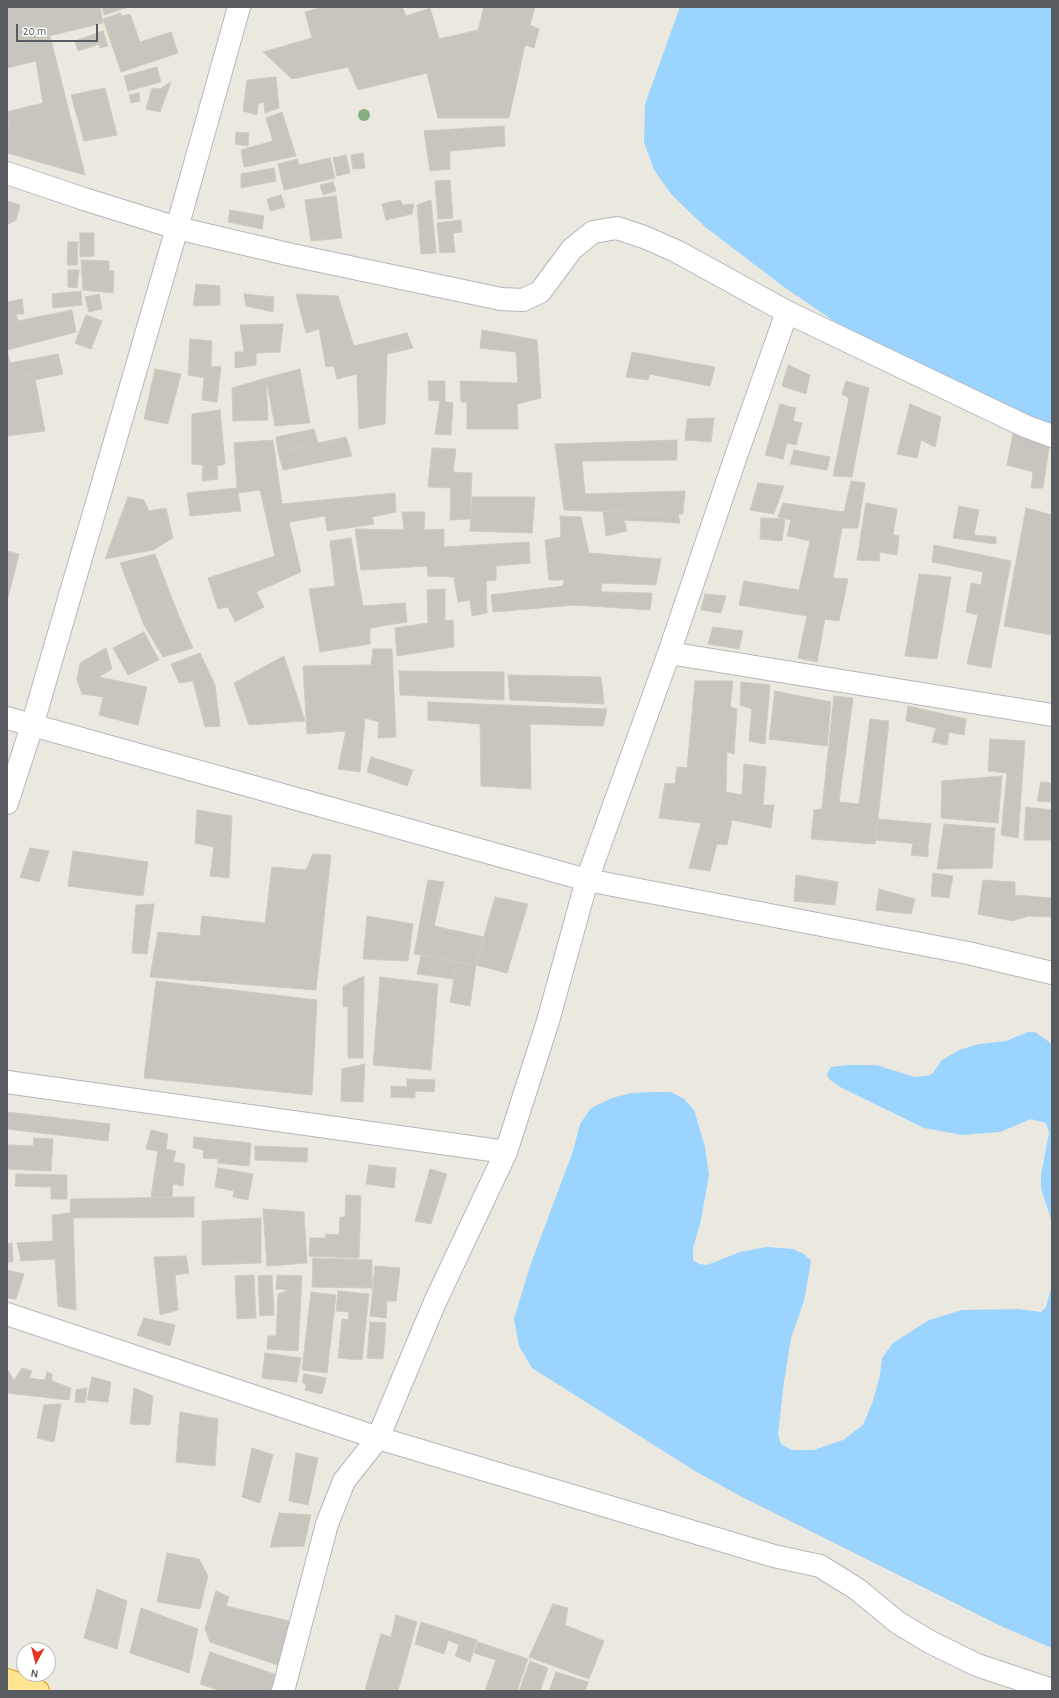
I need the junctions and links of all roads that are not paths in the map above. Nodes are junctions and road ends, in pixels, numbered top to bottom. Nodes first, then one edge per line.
1 (238, 7) edge
2 (7, 173) edge
3 (177, 228) junction
4 (787, 312) junction
5 (1052, 436) edge
6 (670, 653) junction
7 (1052, 715) edge
8 (7, 718) edge
9 (32, 726) junction
10 (7, 803) edge
11 (587, 880) junction
12 (1052, 973) edge
13 (7, 1082) edge
14 (506, 1152) junction
15 (7, 1314) edge
16 (378, 1438) junction
17 (7, 1680) edge
18 (1052, 1690) edge
19 (38, 1691) edge
20 (283, 1691) edge

1 - 3 street
2 - 3 street
3 - 4 street
3 - 9 street
4 - 5 street
4 - 6 street
6 - 7 street
6 - 11 street
8 - 9 street
9 - 10 street
9 - 11 street
11 - 12 street
11 - 14 street
13 - 14 street
14 - 16 street
15 - 16 street
16 - 18 street
16 - 20 street
17 - 19 highway

